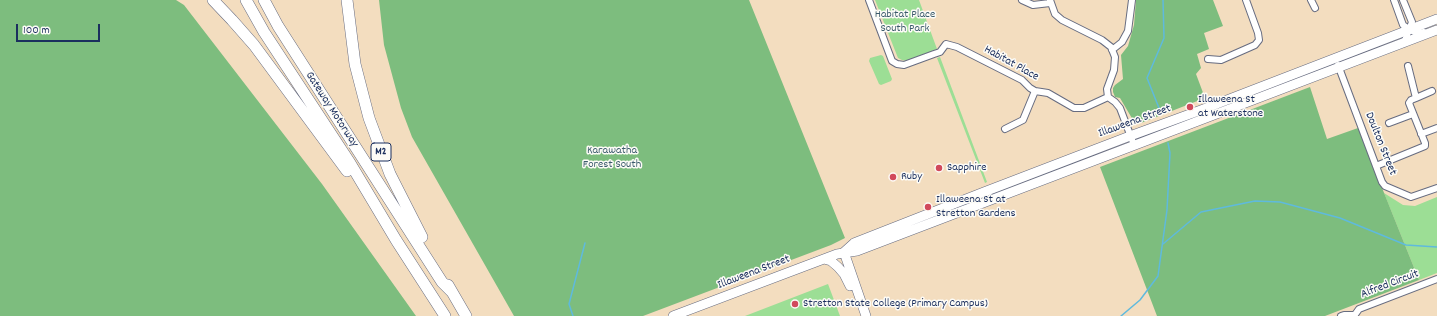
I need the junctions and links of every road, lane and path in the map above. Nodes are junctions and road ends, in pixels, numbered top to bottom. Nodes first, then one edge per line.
1 (213, 0) edge
2 (246, 0) edge
3 (264, 0) edge
4 (347, 0) edge
5 (869, 0) edge
6 (1022, 0) edge
7 (1132, 0) edge
8 (1246, 0) edge
9 (1311, 0) edge
10 (1394, 0) edge
11 (1403, 0) edge
12 (1050, 2) edge
13 (1315, 8) dead end
14 (1437, 19) edge
15 (1408, 25) junction
16 (1435, 31) edge
17 (1404, 43) junction
18 (1112, 50) junction
19 (1335, 58) junction
20 (1208, 59) dead end
21 (1408, 66) dead end
22 (1339, 68) junction
23 (1035, 91) junction
24 (1432, 92) dead end
25 (1108, 97) junction
26 (1416, 98) junction
27 (1413, 114) junction
28 (1389, 123) dead end
29 (1437, 128) edge
30 (1005, 129) dead end
31 (1421, 134) junction
32 (1130, 136) junction
33 (1134, 145) junction
34 (1080, 155) junction
35 (1088, 162) junction
36 (1376, 166) junction
37 (1437, 188) edge
38 (984, 192) junction
39 (987, 201) junction
40 (396, 240) junction
41 (844, 252) junction
42 (824, 259) junction
43 (1437, 279) edge
44 (451, 291) junction
45 (865, 312) edge
46 (1354, 315) edge
47 (445, 316) edge
48 (466, 316) edge
49 (673, 316) edge
50 (1341, 316) edge

1 - 40 highway
2 - 40 highway, Gateway Motorway
3 - 44 highway
4 - 44 highway, Gateway Motorway / M2
5 - 23 street, Habitat Place
6 - 12 street
7 - 18 street
8 - 20 street
9 - 13 street
10 - 15 street
11 - 15 street
12 - 18 street
14 - 15 main road, Illaweena Street
15 - 16 street
15 - 17 street
15 - 19 main road, Illaweena Street
16 - 17 main road, Illaweena Street
17 - 22 main road, Illaweena Street
18 - 25 street
19 - 22 street, Doulton Street
19 - 32 main road, Illaweena Street
21 - 26 street
22 - 33 main road, Illaweena Street
22 - 36 street, Doulton Street
23 - 25 street, Habitat Place
23 - 30 street
24 - 26 street
25 - 32 street
26 - 27 street
27 - 28 street
27 - 31 street
29 - 31 street
31 - 36 street
32 - 33 street
32 - 34 main road, Illaweena Street
33 - 35 main road, Illaweena Street
34 - 35 main road
34 - 38 main road, Illaweena Street
35 - 39 main road, Illaweena Street
36 - 37 street, Doulton Street
38 - 39 main road
38 - 41 main road, Illaweena Street
39 - 41 main road, Illaweena Street
40 - 47 highway, Gateway Motorway
41 - 42 main road, Illaweena Street
41 - 45 main road
42 - 45 main road
42 - 49 main road, Illaweena Street
43 - 46 street, Alfred Circuit
44 - 48 highway, Gateway Motorway / M2
46 - 50 street

